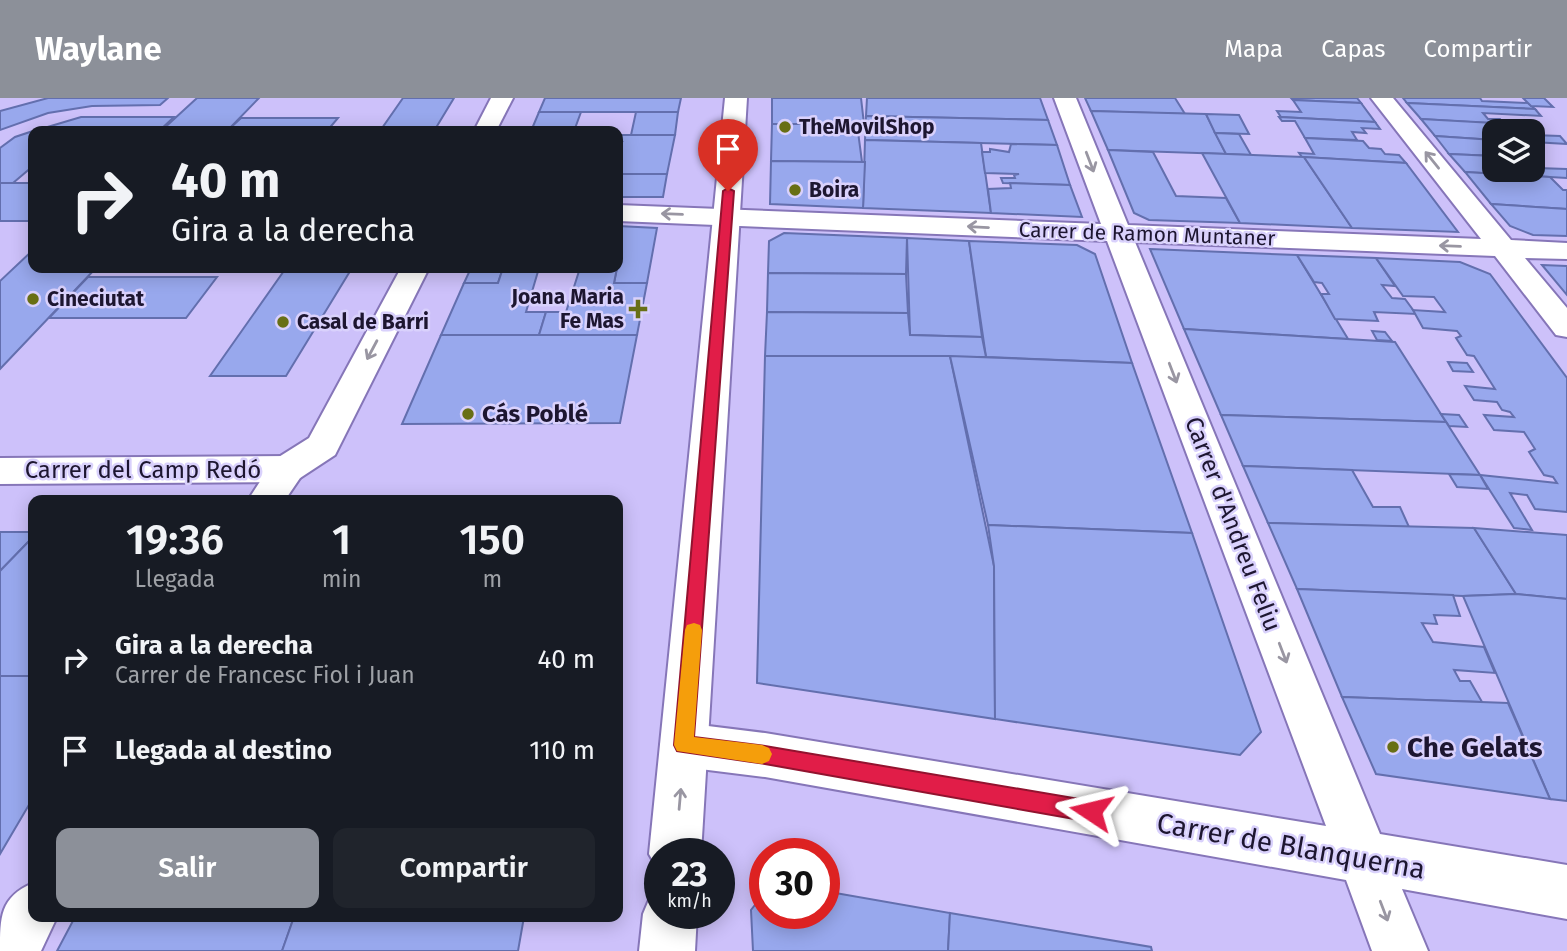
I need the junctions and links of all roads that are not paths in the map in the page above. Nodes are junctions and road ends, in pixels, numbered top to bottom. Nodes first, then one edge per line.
1 (502, 98) edge
2 (736, 98) edge
3 (1065, 98) edge
4 (1382, 98) edge
5 (488, 126) edge
6 (623, 212) edge
7 (727, 216) junction
8 (1118, 233) junction
9 (1503, 248) junction
10 (1567, 251) edge
11 (412, 273) edge
12 (1567, 328) edge
13 (287, 469) junction
14 (0, 471) edge
15 (269, 495) edge
16 (684, 745) junction
17 (676, 838) edge
18 (1363, 859) junction
19 (1567, 892) edge
20 (28, 919) edge
21 (669, 929) edge
22 (11, 951) edge
23 (667, 951) edge
24 (1400, 951) edge

1 - 5 street
2 - 7 street
3 -> 8 street, Carrer d'Andreu Feliu
9 -> 4 street
7 -> 6 street
8 -> 7 street, Carrer de Ramon Muntaner
7 - 16 street
9 -> 8 street, Carrer de Ramon Muntaner
8 -> 18 street, Carrer d'Andreu Feliu
9 - 10 street, Carrer de Ramon Muntaner
9 - 12 street
11 -> 13 street
13 - 14 street, Carrer del Camp Redó
13 - 15 street
17 -> 16 street
16 - 18 street, Carrer de Blanquerna
18 - 19 street, Carrer de Blanquerna
18 -> 24 street, Carrer d'Andreu Feliu
20 - 22 street
21 - 23 street

